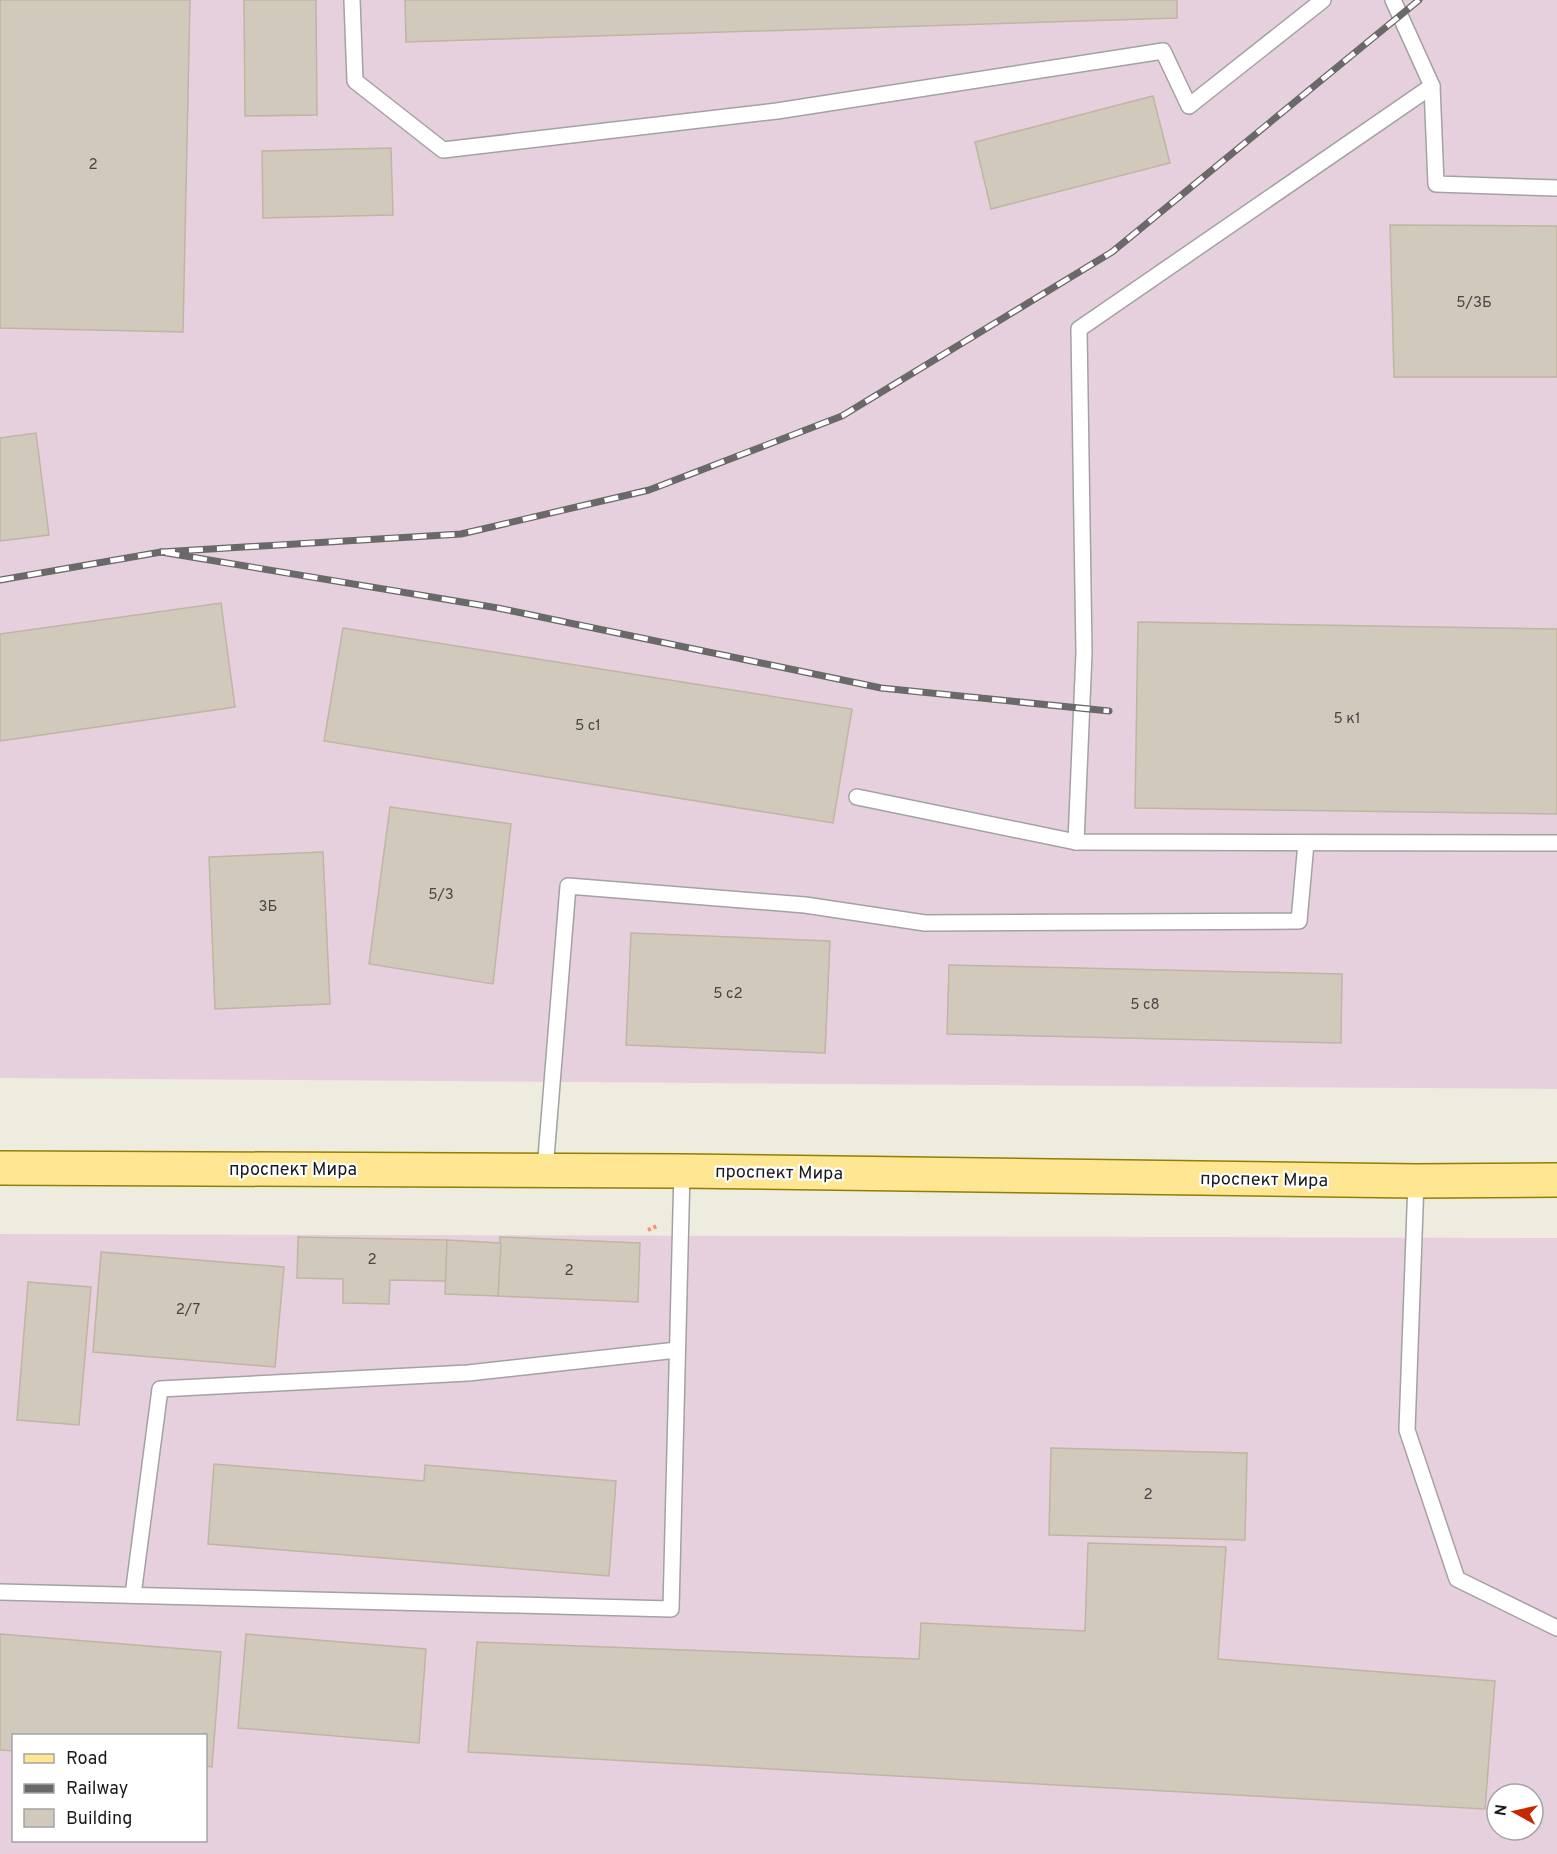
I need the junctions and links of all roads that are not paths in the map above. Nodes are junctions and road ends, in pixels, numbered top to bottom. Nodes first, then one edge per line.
1 (352, 0) edge
2 (1323, 0) edge
3 (1393, 0) edge
4 (1432, 86) junction
5 (1557, 188) edge
6 (857, 797) dead end
7 (1076, 842) junction
8 (1306, 843) junction
9 (1557, 843) edge
10 (0, 1168) edge
11 (545, 1170) junction
12 (682, 1171) junction
13 (1557, 1180) edge
14 (1416, 1181) junction
15 (677, 1350) junction
16 (0, 1592) edge
17 (133, 1595) junction
18 (1557, 1629) edge

1 - 2 lane
3 - 4 lane
4 - 5 lane
4 - 7 lane
6 - 7 lane
7 - 8 lane
8 - 9 lane
8 - 11 lane
10 - 11 main road, проспект Мира
11 - 12 main road, проспект Мира
12 - 14 main road, проспект Мира
12 - 15 lane
13 - 14 main road, проспект Мира
14 - 18 lane
15 - 17 lane
15 - 17 lane
16 - 17 lane

